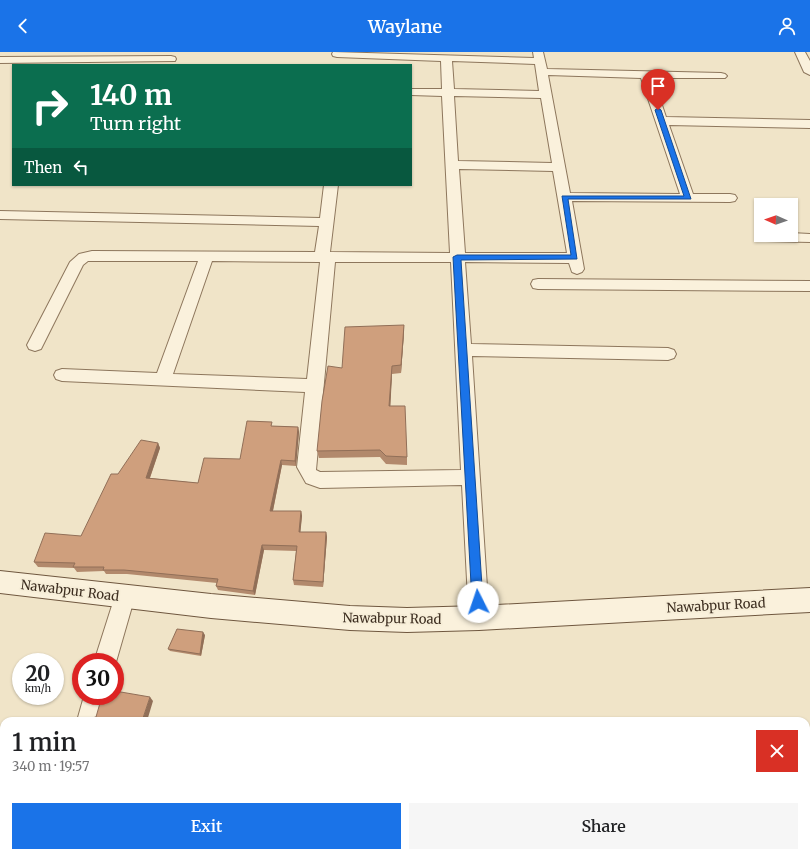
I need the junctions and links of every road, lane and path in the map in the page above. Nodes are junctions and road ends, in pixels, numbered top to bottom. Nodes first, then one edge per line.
1 (800, 52) edge
2 (337, 54) dead end
3 (446, 58) junction
4 (171, 59) dead end
5 (0, 60) edge
6 (540, 62) edge
7 (809, 68) edge
8 (646, 75) junction
9 (721, 76) dead end
10 (412, 92) edge
11 (448, 92) junction
12 (546, 95) junction
13 (662, 121) junction
14 (810, 124) edge
15 (452, 165) junction
16 (558, 167) junction
17 (331, 186) edge
18 (564, 197) junction
19 (688, 198) junction
20 (730, 198) dead end
21 (0, 215) edge
22 (326, 222) junction
23 (798, 238) edge
24 (810, 238) edge
25 (207, 256) junction
26 (325, 257) junction
27 (457, 257) junction
28 (575, 258) junction
29 (538, 284) dead end
30 (579, 284) junction
31 (810, 286) edge
32 (35, 345) dead end
33 (462, 350) junction
34 (668, 354) dead end
35 (62, 375) dead end
36 (163, 379) junction
37 (314, 386) junction
38 (469, 477) junction
39 (0, 582) edge
40 (125, 596) junction
41 (810, 600) edge
42 (479, 618) junction
43 (108, 653) edge
44 (92, 705) edge
45 (89, 717) edge

1 - 7 street
2 - 3 street
3 - 6 street
3 - 11 street
4 - 5 street
6 - 8 street
6 - 12 street
8 - 9 street
8 - 13 street
10 - 11 street
11 - 12 street
11 - 15 street
12 - 16 street
13 - 14 street
13 - 19 street
15 - 16 street
15 - 27 street
16 - 18 street
17 - 22 street
18 - 19 street
18 - 28 street
19 - 20 street
21 - 22 street
22 - 26 street
23 - 24 street
25 - 26 street
25 - 32 street
25 - 36 street
26 - 27 street
26 - 37 street
27 - 28 street
27 - 33 street
28 - 30 street
29 - 30 street
30 - 31 street
33 - 34 street
33 - 38 street
35 - 36 street
36 - 37 street
37 - 38 street
38 - 42 street
39 - 40 street, Nawabpur Road
40 - 42 street, Nawabpur Road
40 - 43 street
41 - 42 street, Nawabpur Road
44 - 45 street

